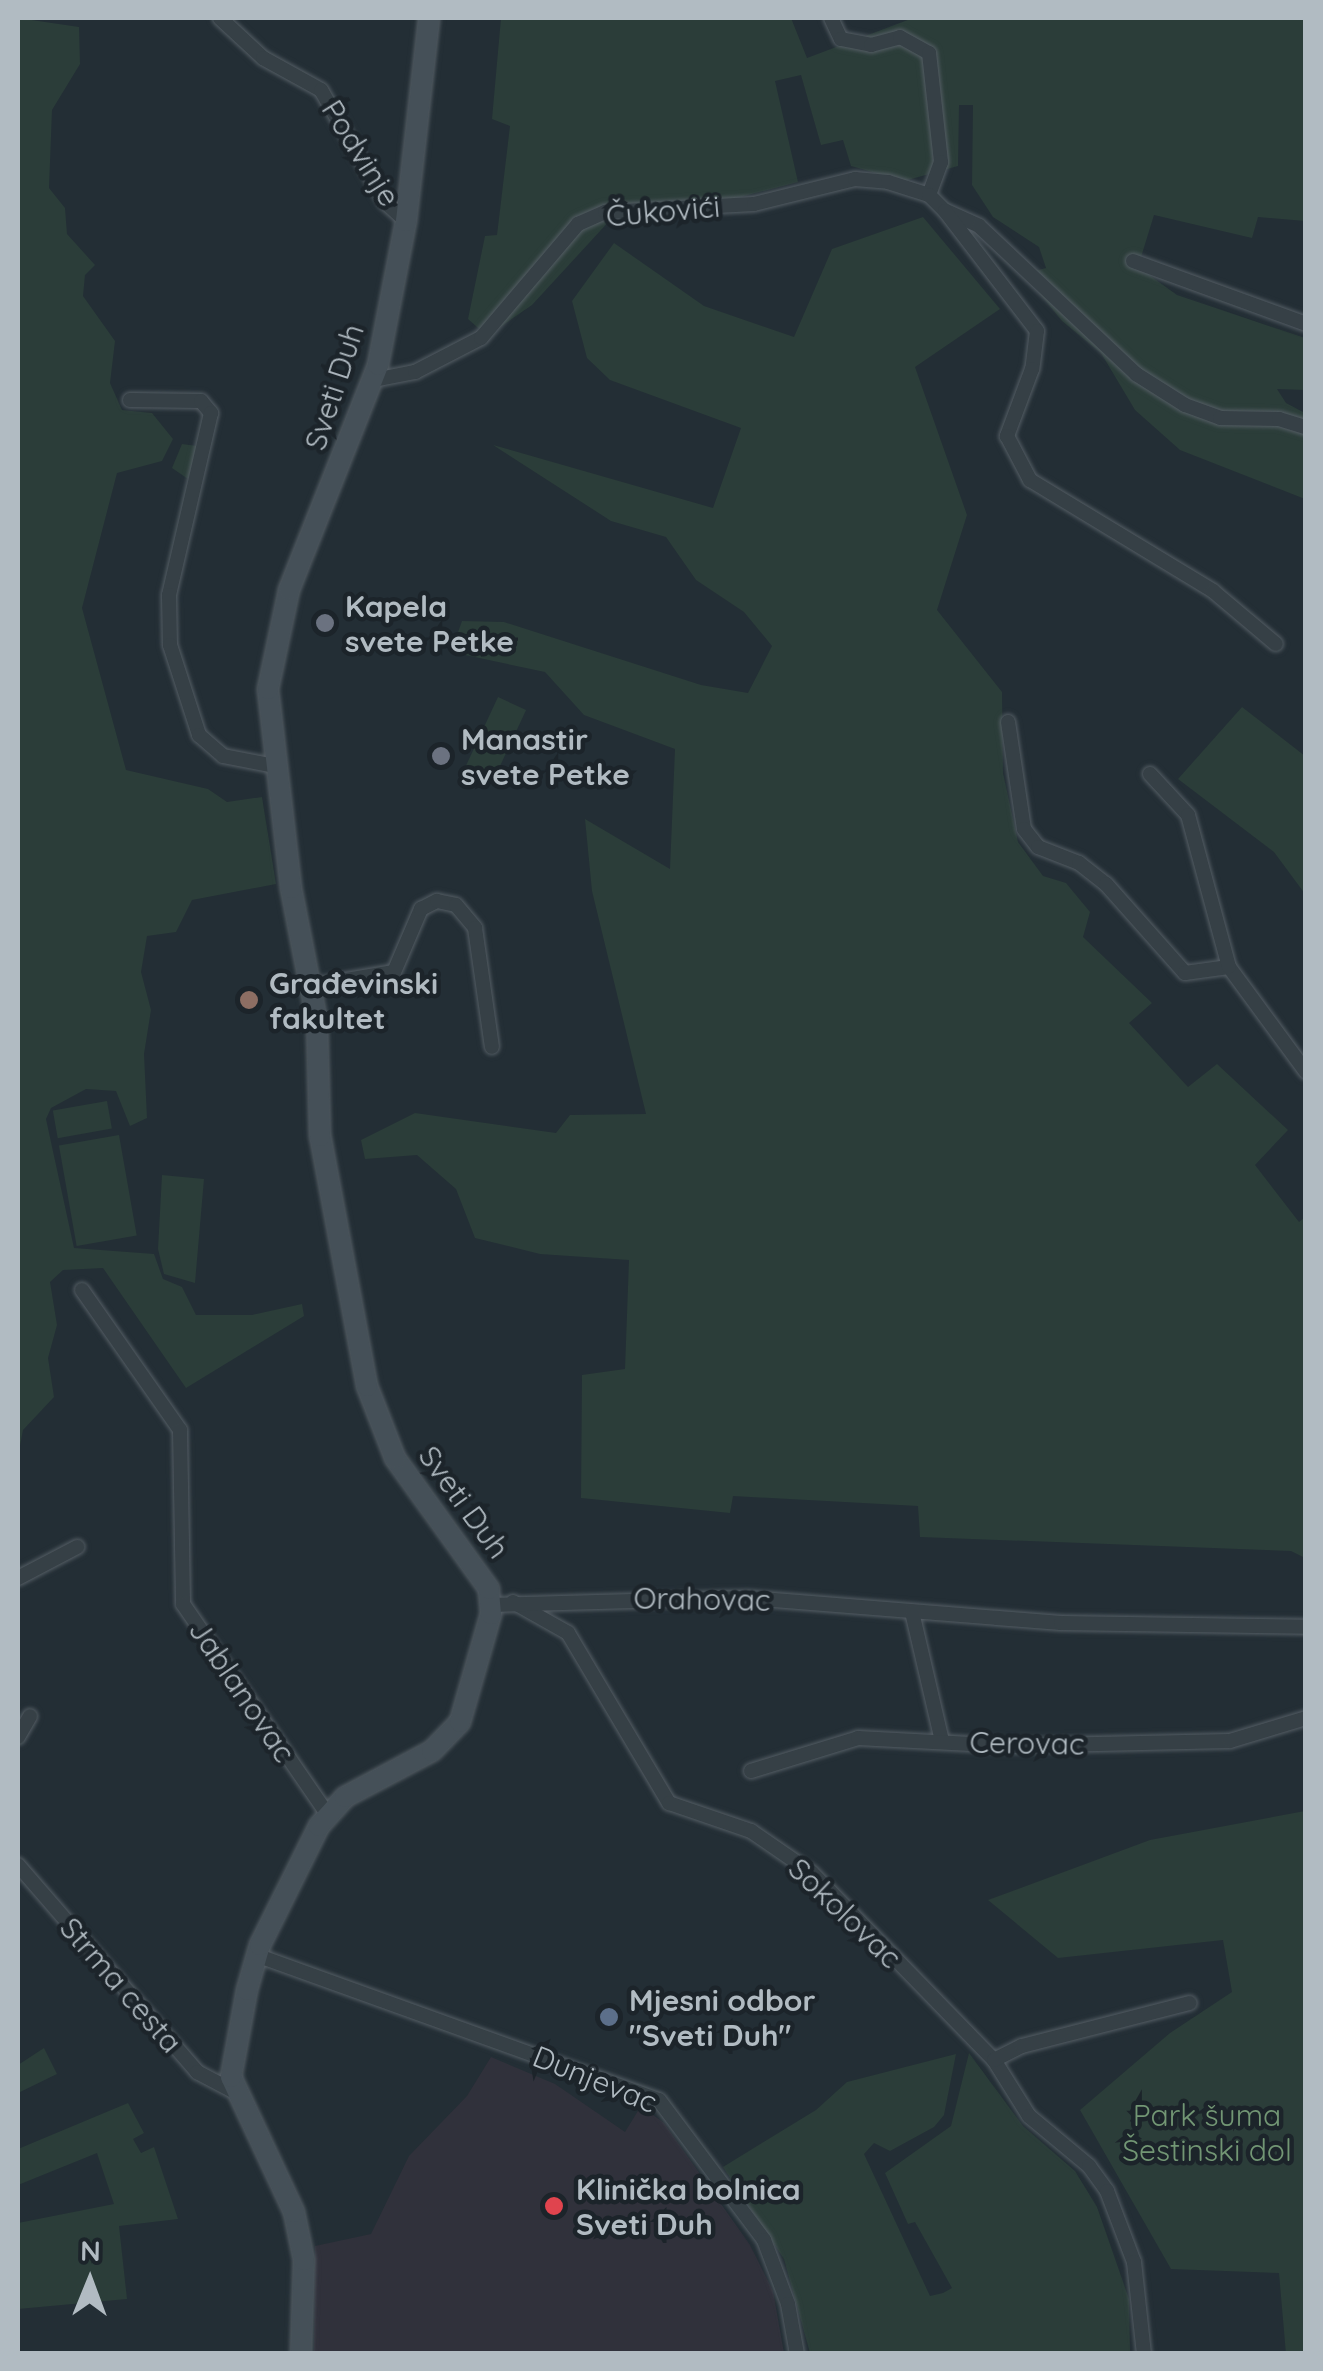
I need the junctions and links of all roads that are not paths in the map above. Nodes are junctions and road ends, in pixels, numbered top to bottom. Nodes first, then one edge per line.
1 (220, 18) edge
2 (429, 18) edge
3 (831, 18) edge
4 (929, 195) junction
5 (945, 211) junction
6 (406, 221) junction
7 (1133, 261) dead end
8 (1306, 324) edge
9 (374, 380) junction
10 (130, 400) dead end
11 (1306, 428) edge
12 (1276, 644) dead end
13 (1008, 722) dead end
14 (274, 766) junction
15 (1150, 774) dead end
16 (1230, 967) junction
17 (311, 986) junction
18 (492, 1047) dead end
19 (1306, 1072) edge
20 (82, 1290) dead end
21 (77, 1547) dead end
22 (18, 1578) edge
23 (514, 1602) junction
24 (491, 1604) junction
25 (912, 1612) junction
26 (1306, 1627) edge
27 (30, 1716) dead end
28 (1306, 1718) edge
29 (18, 1736) edge
30 (942, 1741) junction
31 (751, 1771) dead end
32 (328, 1815) junction
33 (18, 1865) edge
34 (256, 1955) junction
35 (1190, 2003) dead end
36 (994, 2060) junction
37 (234, 2092) junction
38 (301, 2354) edge
39 (797, 2354) edge
40 (1144, 2354) edge

1 - 6 street, Podvinje
2 - 6 main road, Sveti Duh
3 - 4 street
4 - 5 street
4 - 9 street, Čukovići
5 - 11 street
5 - 12 street
6 - 9 main road, Sveti Duh
7 - 8 street
9 - 14 main road, Sveti Duh
10 - 14 street
13 - 16 street
14 - 17 main road, Sveti Duh
15 - 16 street
16 - 19 street
17 - 18 street
17 - 24 main road, Sveti Duh
20 - 32 street, Jablanovac
21 - 22 street
23 - 24 street, Orahovac
23 - 25 street, Orahovac
23 - 36 street, Sokolovac
24 - 32 main road, Sveti Duh
25 - 26 street, Orahovac
25 - 30 street
27 - 29 street
28 - 30 street, Cerovac
30 - 31 street, Cerovac
32 - 34 main road, Sveti Duh
33 - 37 street, Strma cesta
34 - 37 main road, Sveti Duh
34 - 39 street, Dunjevac
35 - 36 street
36 - 40 street, Sokolovac
37 - 38 main road, Sveti Duh

